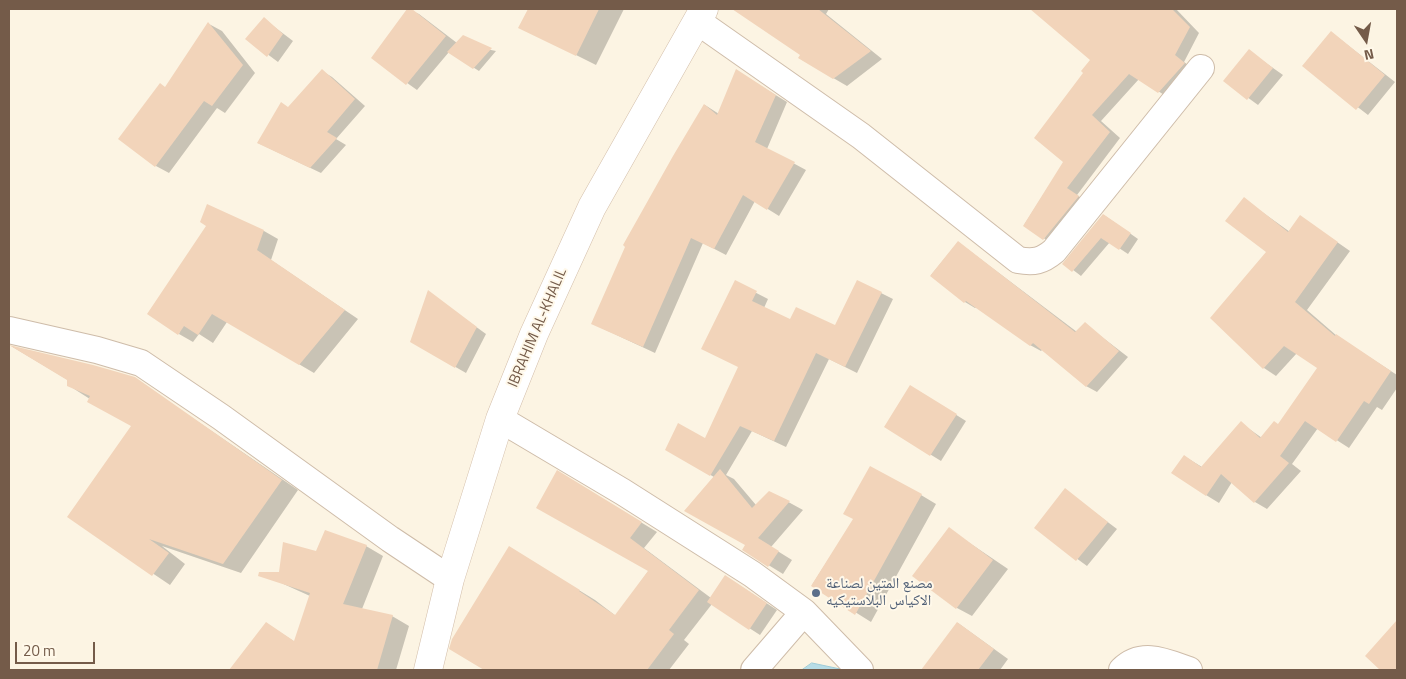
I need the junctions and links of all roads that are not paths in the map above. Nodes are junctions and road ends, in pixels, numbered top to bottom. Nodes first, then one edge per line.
1 (700, 15) edge
2 (1201, 68) dead end
3 (9, 330) edge
4 (500, 419) junction
5 (450, 579) junction
6 (804, 612) junction
7 (428, 670) edge
8 (754, 670) edge
9 (860, 670) edge
10 (1122, 670) edge
11 (1189, 670) edge

1 - 2 street
1 - 4 street, IBRAHIM AL-KHALIL
3 - 5 street
4 - 5 street, IBRAHIM AL-KHALIL
4 - 6 street
5 - 7 street, IBRAHIM AL-KHALIL
6 - 8 street
6 - 9 street
10 - 11 street

